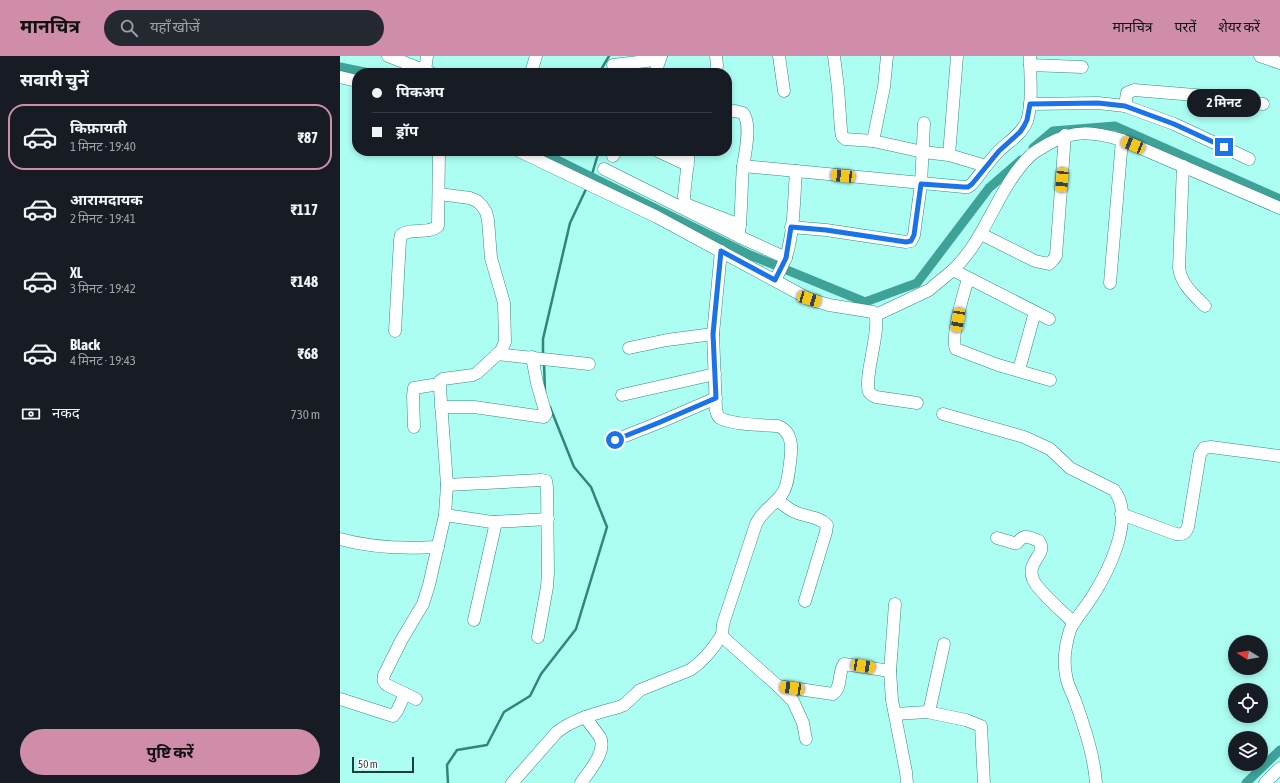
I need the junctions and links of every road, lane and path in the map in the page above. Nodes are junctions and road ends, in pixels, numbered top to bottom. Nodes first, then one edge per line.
1 (388, 56) edge
2 (427, 56) edge
3 (536, 56) edge
4 (716, 56) edge
5 (779, 56) edge
6 (834, 56) edge
7 (887, 56) edge
8 (957, 56) edge
9 (1260, 56) edge
10 (1030, 60) edge
11 (1280, 63) edge
12 (613, 65) dead end
13 (1082, 67) dead end
14 (418, 68) edge
15 (428, 68) edge
16 (532, 68) edge
17 (657, 68) edge
18 (717, 68) edge
19 (340, 77) edge
20 (352, 80) edge
21 (784, 91) dead end
22 (1030, 104) junction
23 (1263, 104) dead end
24 (1125, 106) junction
25 (732, 112) edge
26 (924, 124) dead end
27 (1065, 135) junction
28 (1122, 140) junction
29 (872, 141) junction
30 (923, 152) junction
31 (439, 156) edge
32 (529, 156) edge
33 (669, 156) edge
34 (689, 156) edge
35 (949, 156) junction
36 (1249, 159) dead end
37 (688, 165) junction
38 (743, 166) junction
39 (986, 166) junction
40 (1183, 166) junction
41 (604, 169) dead end
42 (796, 171) junction
43 (921, 184) junction
44 (439, 194) junction
45 (1280, 208) edge
46 (740, 225) junction
47 (791, 227) junction
48 (981, 234) junction
49 (740, 237) junction
50 (721, 251) junction
51 (785, 260) junction
52 (953, 270) junction
53 (776, 277) junction
54 (968, 279) junction
55 (1110, 283) dead end
56 (1205, 306) dead end
57 (1035, 312) junction
58 (876, 314) junction
59 (1049, 319) dead end
60 (395, 330) dead end
61 (713, 334) junction
62 (629, 348) dead end
63 (497, 354) junction
64 (539, 358) junction
65 (589, 364) dead end
66 (1019, 370) junction
67 (715, 374) junction
68 (1050, 380) dead end
69 (440, 384) junction
70 (622, 395) dead end
71 (716, 398) junction
72 (917, 403) dead end
73 (441, 406) junction
74 (943, 414) dead end
75 (414, 427) dead end
76 (615, 440) dead end
77 (1280, 456) edge
78 (447, 485) junction
79 (777, 500) junction
80 (1122, 514) junction
81 (445, 515) junction
82 (548, 519) junction
83 (496, 522) junction
84 (340, 538) edge
85 (997, 538) dead end
86 (438, 547) junction
87 (805, 601) dead end
88 (895, 604) dead end
89 (474, 620) dead end
90 (1074, 623) junction
91 (722, 635) junction
92 (538, 637) dead end
93 (944, 644) dead end
94 (890, 671) junction
95 (778, 686) junction
96 (340, 699) edge
97 (930, 712) junction
98 (895, 714) junction
99 (585, 717) junction
100 (806, 739) dead end
101 (1280, 768) edge
102 (512, 783) edge
103 (581, 783) edge
104 (907, 783) edge
105 (984, 783) edge
106 (1096, 783) edge
107 (1265, 783) edge

1 - 14 street
2 - 15 street
3 - 16 street
4 - 18 street
5 - 21 street
6 - 29 street
7 - 29 street
8 - 35 street
9 - 11 street
10 - 13 street
10 - 22 street
12 - 17 street
19 - 20 street
22 - 24 street
22 - 39 street
23 - 24 street
24 - 36 street
25 - 38 street
26 - 30 street
27 - 28 street
27 - 48 street
27 - 48 street
28 - 40 street
28 - 55 street
29 - 30 street
30 - 35 street
30 - 43 street
31 - 44 street
32 - 50 street
33 - 37 street
34 - 37 street
35 - 39 street
37 - 46 street
38 - 42 street
38 - 46 street
39 - 43 street
40 - 45 street
40 - 56 street
41 - 49 street
42 - 43 street
42 - 47 street
43 - 47 street
44 - 60 street
44 - 63 street
46 - 49 street
47 - 51 street
48 - 52 street
49 - 51 street
50 - 53 street
50 - 61 street
51 - 53 street
52 - 54 street
52 - 58 street
53 - 58 street
54 - 57 street
54 - 66 street
57 - 59 street
57 - 66 street
58 - 72 street
61 - 62 street
61 - 67 street
63 - 64 street
63 - 69 street
64 - 65 street
64 - 73 street
66 - 68 street
67 - 70 street
67 - 71 street
69 - 73 street
69 - 75 street
71 - 76 street
71 - 79 street
73 - 78 street
74 - 80 street
77 - 80 street
78 - 81 street
78 - 82 street
79 - 87 street
79 - 91 street
80 - 90 street
81 - 83 street
81 - 86 street
82 - 83 street
82 - 92 street
83 - 89 street
84 - 86 street
85 - 90 street
86 - 96 street
88 - 94 street
90 - 106 street
91 - 95 street
91 - 99 street
93 - 97 street
94 - 95 street
94 - 98 street
95 - 100 street
97 - 98 street
97 - 105 street
98 - 104 street
99 - 102 street
99 - 103 street
101 - 107 street

